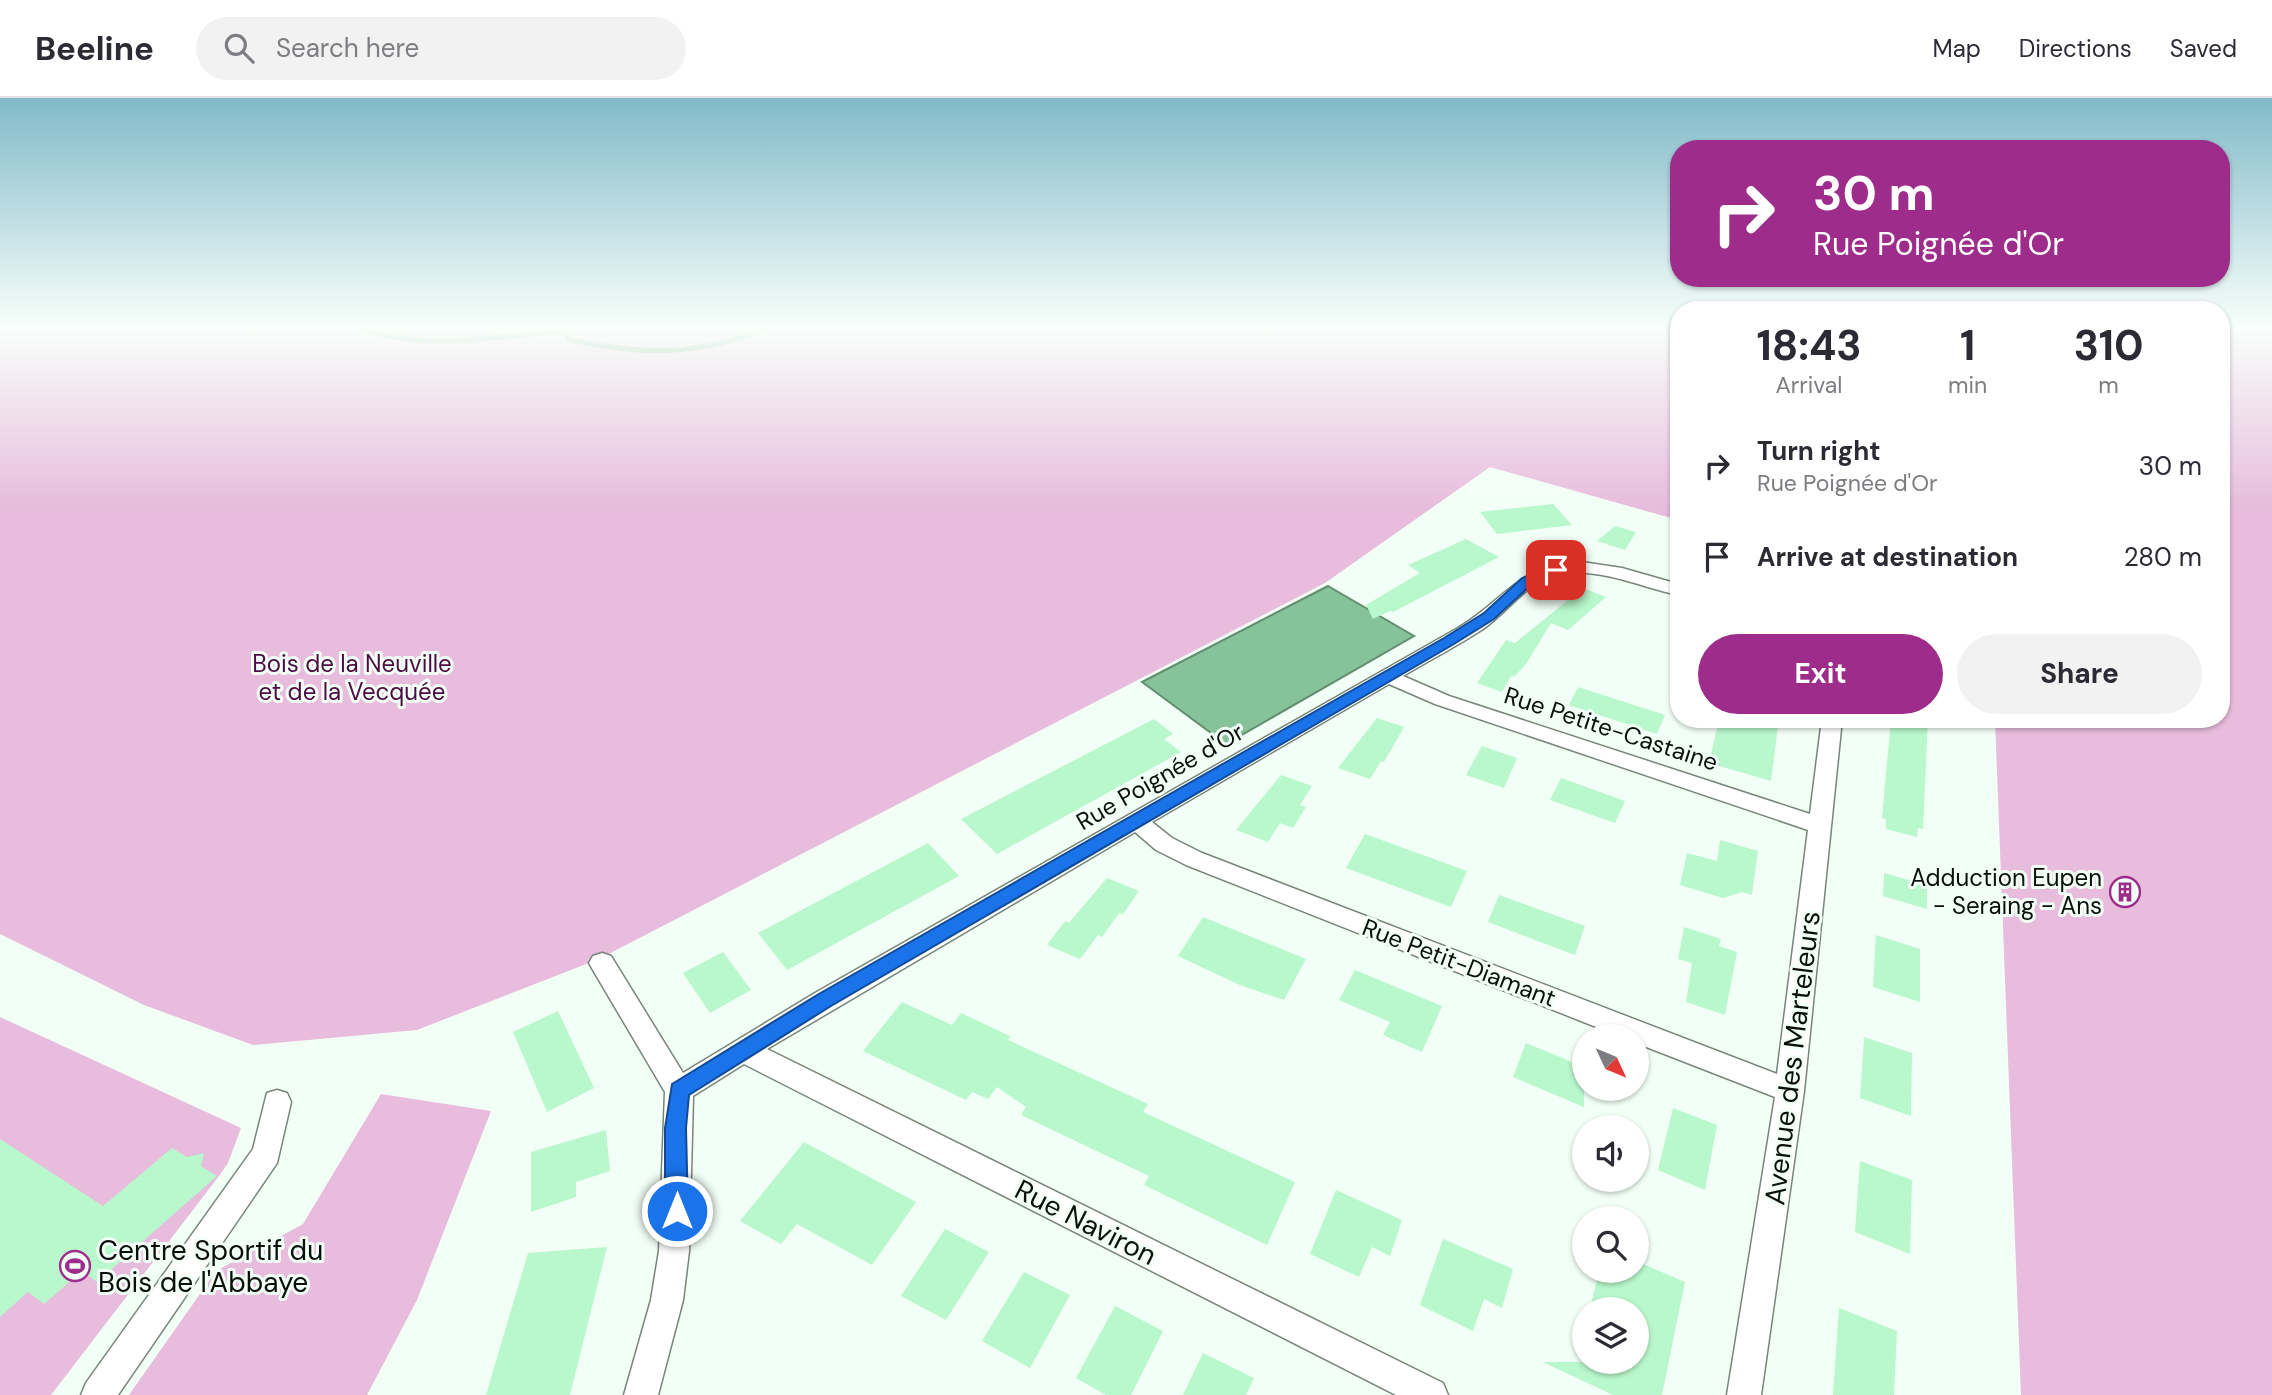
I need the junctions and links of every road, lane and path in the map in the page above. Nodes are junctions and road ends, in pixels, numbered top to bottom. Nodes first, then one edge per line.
1 (1670, 588) edge
2 (1387, 676) junction
3 (1831, 728) edge
4 (1136, 821) junction
5 (1820, 826) junction
6 (603, 963) dead end
7 (742, 1050) junction
8 (679, 1090) junction
9 (1790, 1091) junction
10 (277, 1102) dead end
11 (98, 1395) edge
12 (640, 1395) edge
13 (1431, 1395) edge
14 (1744, 1395) edge

1 - 2 street, Rue Poignée d'Or
2 - 4 street, Rue Poignée d'Or
2 - 5 street, Rue Petite-Castaine
3 - 5 street, Avenue des Marteleurs
4 - 7 street, Rue Poignée d'Or
4 - 9 street, Rue Petit-Diamant
5 - 9 street, Avenue des Marteleurs
6 - 8 street
7 - 8 street, Rue Poignée d'Or
7 - 13 street, Rue Naviron
8 - 12 street
9 - 14 street, Avenue des Marteleurs
10 - 11 street

